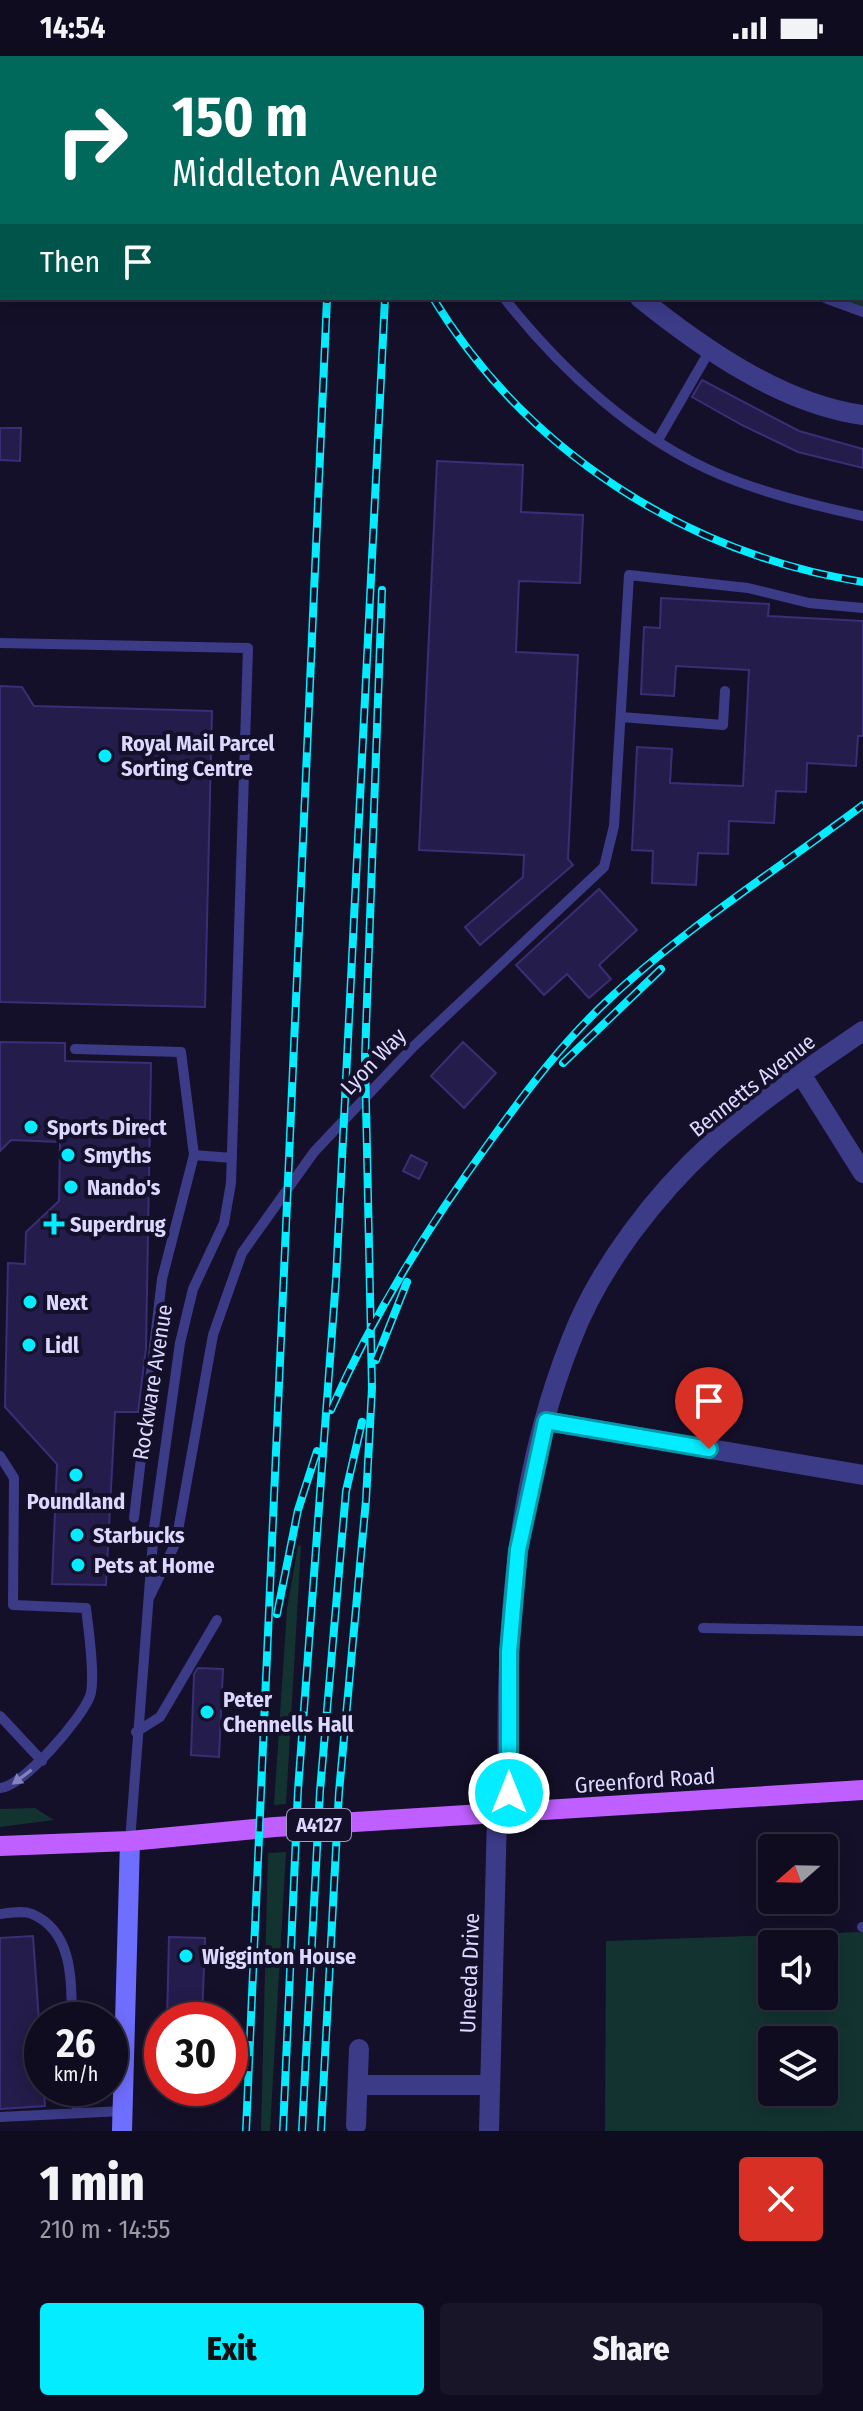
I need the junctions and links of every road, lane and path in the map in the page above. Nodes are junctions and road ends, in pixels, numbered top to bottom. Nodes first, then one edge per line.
1 (506, 300) edge
2 (643, 300) edge
3 (830, 300) edge
4 (863, 312) edge
5 (710, 350) junction
6 (863, 415) edge
7 (658, 440) junction
8 (863, 516) edge
9 (863, 608) edge
10 (0, 643) edge
11 (725, 691) dead end
12 (621, 717) junction
13 (863, 1031) edge
14 (75, 1049) dead end
15 (801, 1074) junction
16 (194, 1155) junction
17 (232, 1158) junction
18 (863, 1173) edge
19 (546, 1421) junction
20 (0, 1456) edge
21 (863, 1475) edge
22 (134, 1518) dead end
23 (147, 1601) junction
24 (13, 1605) junction
25 (0, 1611) edge
26 (217, 1620) dead end
27 (703, 1628) dead end
28 (863, 1631) edge
29 (0, 1716) edge
30 (136, 1732) junction
31 (42, 1761) junction
32 (0, 1788) edge
33 (863, 1790) edge
34 (503, 1815) junction
35 (130, 1841) junction
36 (0, 1846) edge
37 (0, 1914) edge
38 (71, 2002) edge
39 (120, 2002) edge
40 (359, 2049) dead end
41 (358, 2085) junction
42 (490, 2085) junction
43 (77, 2106) edge
44 (77, 2113) junction
45 (0, 2117) edge
46 (122, 2121) edge
47 (356, 2125) dead end
48 (489, 2131) edge

1 - 7 lane
2 - 5 street
3 - 4 lane
5 - 6 street
5 - 7 lane
7 - 8 lane
9 - 12 lane, Lyon Way
10 - 17 lane, Rockware Avenue
11 - 12 lane
12 - 23 lane, Lyon Way
13 - 15 street, Bennetts Avenue
14 - 16 lane
15 - 18 street
15 - 19 street, Bennetts Avenue
16 - 17 lane
16 - 22 lane
17 - 23 lane, Rockware Avenue
19 - 21 street
19 - 34 street, Bennetts Avenue
20 - 24 lane
23 - 30 lane, Rockware Avenue
24 - 25 lane
24 - 31 lane
26 - 30 lane
27 - 28 lane
29 - 31 lane
30 - 35 lane, Rockware Avenue
31 -> 32 lane
33 - 34 main road, Greenford Road / A4127
34 - 35 main road, Greenford Road / A4127
34 - 42 street, Uneeda Drive
35 - 36 main road, Greenford Road / A4127
35 - 39 street, Rockware Avenue
37 - 38 lane
40 - 41 street
41 - 42 street
41 - 47 street
42 - 48 street, Uneeda Drive
43 - 44 lane
44 - 45 lane
44 - 46 lane

